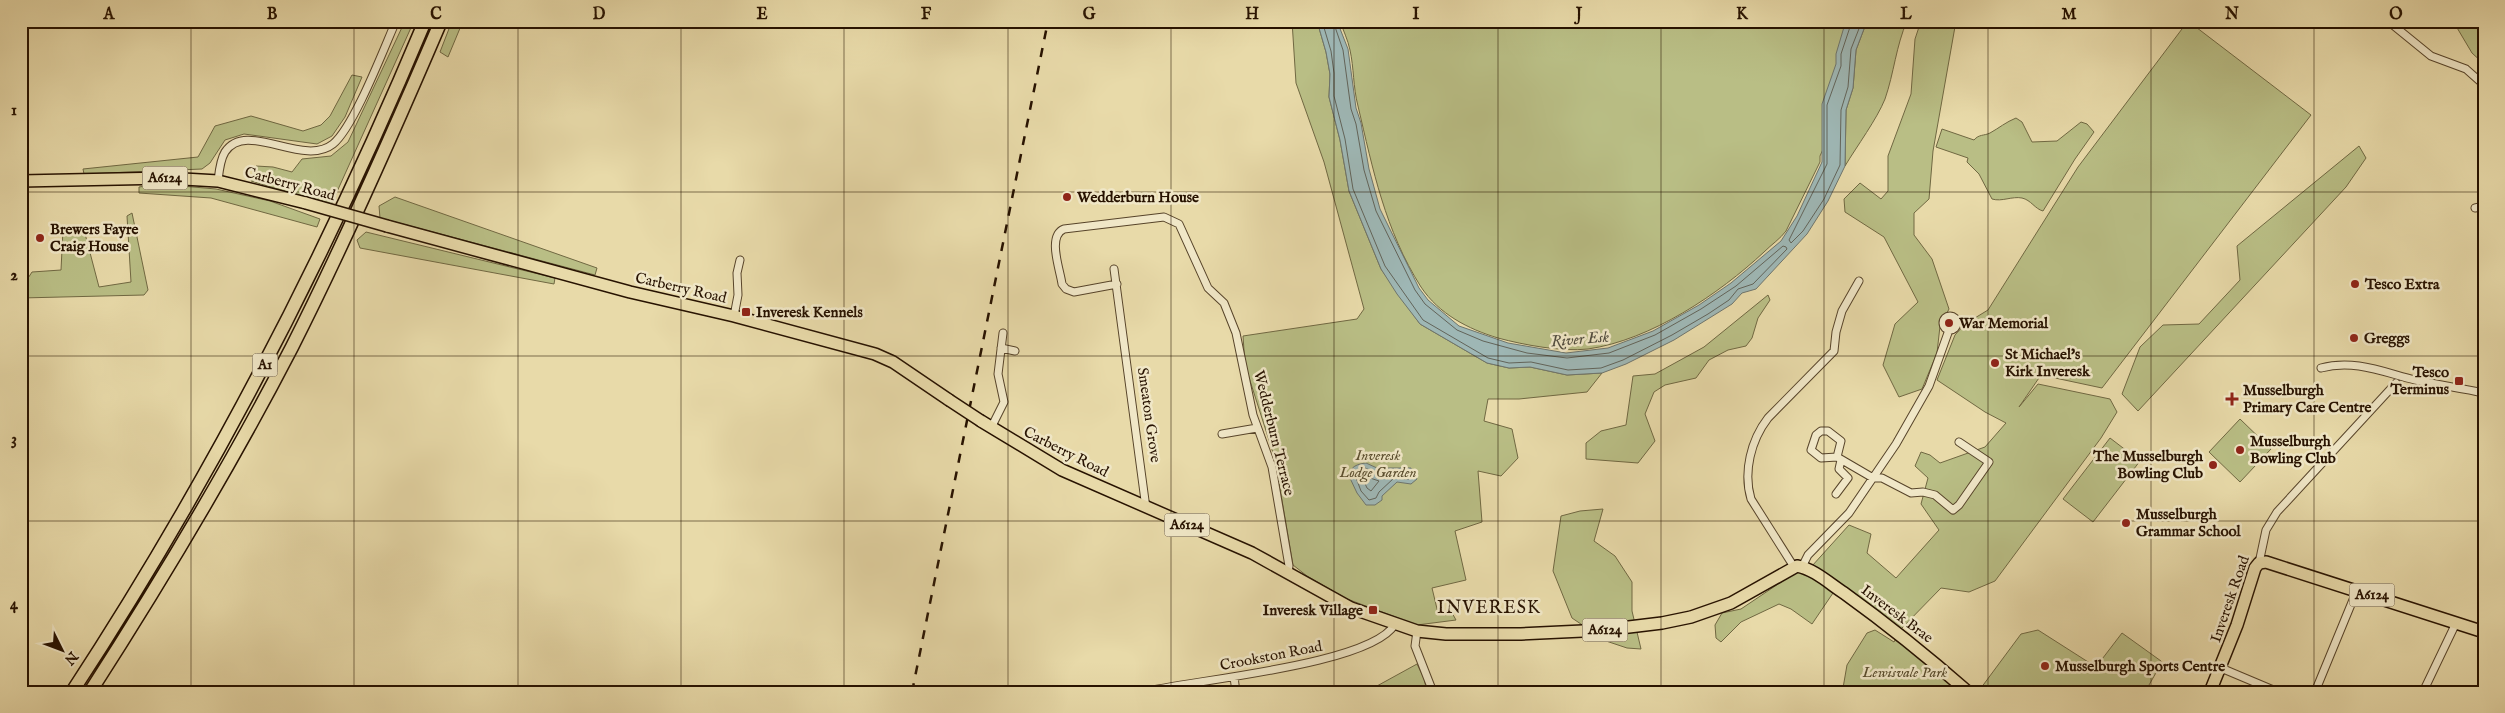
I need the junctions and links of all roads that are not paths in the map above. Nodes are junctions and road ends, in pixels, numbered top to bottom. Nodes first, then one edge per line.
1 (396, 21) edge
2 (425, 21) edge
3 (441, 21) edge
4 (2388, 21) edge
5 (2484, 85) edge
6 (21, 181) edge
7 (218, 181) junction
8 (2484, 206) edge
9 (2474, 208) dead end
10 (740, 260) dead end
11 (1114, 269) dead end
12 (1859, 282) dead end
13 (1117, 284) junction
14 (734, 316) junction
15 (1949, 330) dead end
16 (1003, 334) dead end
17 (1001, 348) junction
18 (1014, 351) dead end
19 (2321, 368) dead end
20 (2396, 383) dead end
21 (2484, 392) edge
22 (991, 428) junction
23 (1257, 428) junction
24 (1222, 434) dead end
25 (1959, 442) dead end
26 (1839, 459) junction
27 (1873, 478) junction
28 (1836, 494) dead end
29 (1146, 508) junction
30 (2260, 563) junction
31 (1798, 567) junction
32 (1288, 572) junction
33 (2357, 590) junction
34 (2456, 623) junction
35 (1396, 624) junction
36 (1417, 631) junction
37 (2484, 632) edge
38 (2221, 668) junction
39 (1234, 677) junction
40 (72, 692) edge
41 (90, 692) edge
42 (1143, 692) edge
43 (1236, 692) edge
44 (1433, 692) edge
45 (1968, 692) edge
46 (2210, 692) edge
47 (2278, 692) edge
48 (2315, 692) edge
49 (2423, 692) edge

1 - 7 street
2 - 40 highway, A1
3 - 41 highway, A1
4 - 5 street
6 - 7 main road, Carberry Road / A6124
7 - 14 main road, Carberry Road / A6124, bridge
8 - 9 street
10 - 14 street
11 - 13 street, Smeaton Grove
12 - 31 street
13 - 23 street, Wedderburn Terrace
13 - 29 street, Smeaton Grove
14 - 22 main road, Carberry Road / A6124, bridge
15 - 27 street
16 - 17 street
17 - 18 street
17 - 22 street
19 - 21 street
20 - 30 street, Inveresk Road
22 - 29 main road, Carberry Road / A6124
23 - 24 street
23 - 32 street, Wedderburn Terrace
25 - 27 street
26 - 26 street
26 - 27 street
26 - 28 street
27 - 31 street
29 - 32 main road, Carberry Road / A6124
30 - 33 main road, A6124
30 - 38 main road, Inveresk Road
31 - 36 main road, A6124
31 - 45 main road, Inveresk Brae
32 - 35 main road, Carberry Road / A6124
33 - 34 main road, A6124
33 - 48 street
34 - 37 main road, A6124
34 - 49 street
35 - 36 main road, A6124
35 - 39 street, Crookston Road
36 - 44 street
38 - 46 main road, Inveresk Road
38 - 47 street
39 - 42 street, Crookston Road
39 - 43 street

